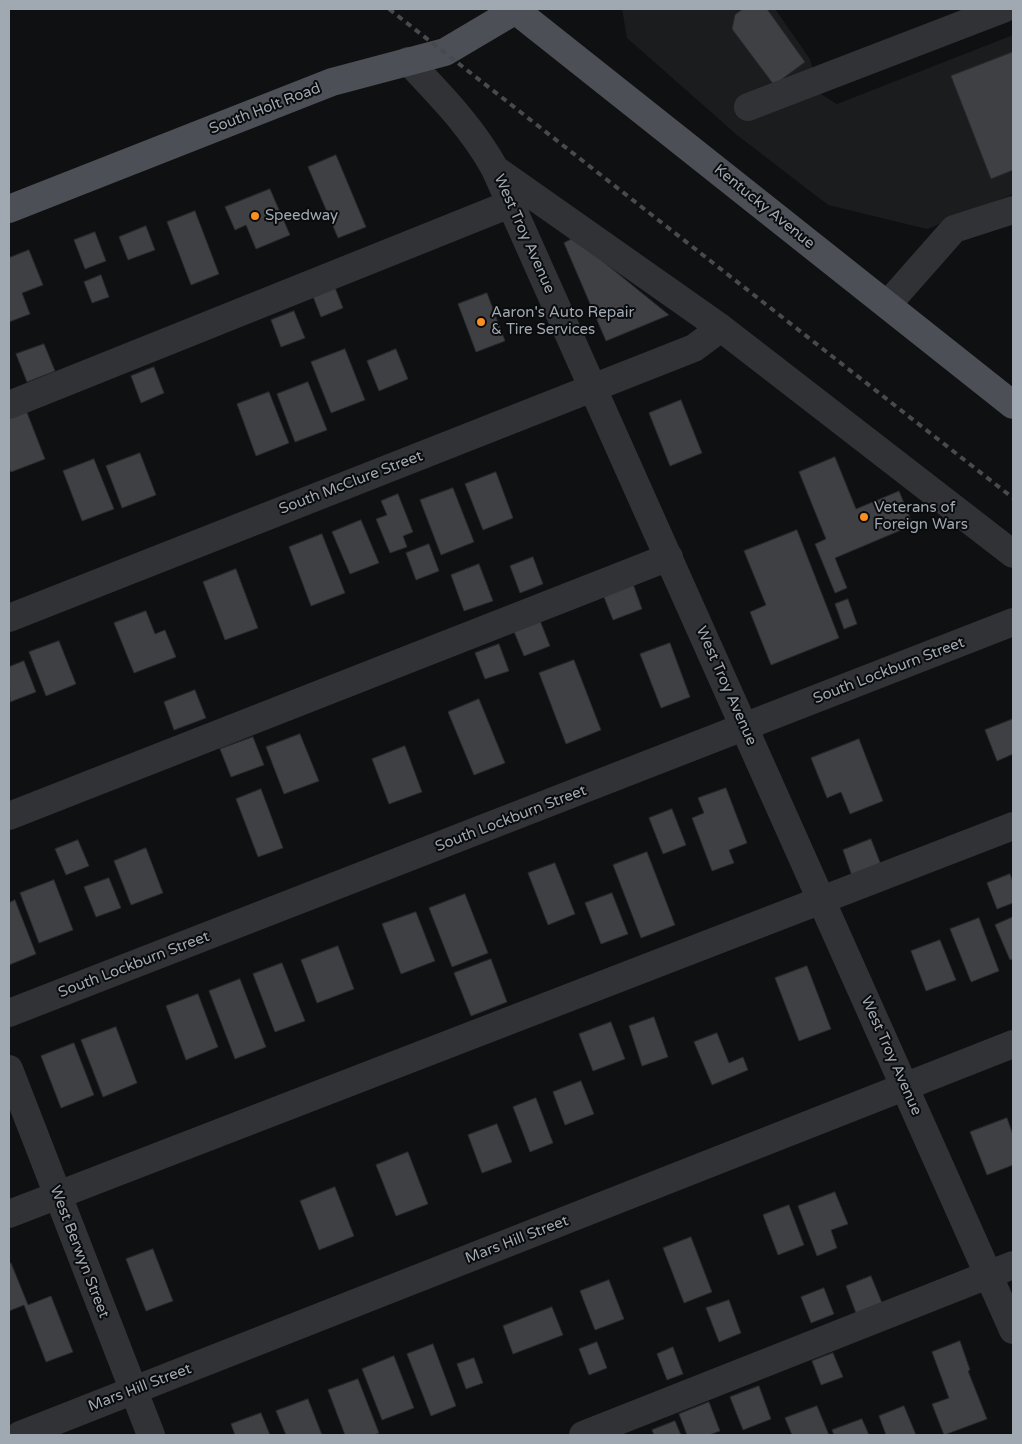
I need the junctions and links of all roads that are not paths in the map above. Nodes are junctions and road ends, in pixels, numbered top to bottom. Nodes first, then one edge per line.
1 (516, 9) edge
2 (1003, 9) edge
3 (408, 61) junction
4 (748, 107) dead end
5 (495, 168) junction
6 (510, 204) junction
7 (9, 209) edge
8 (1013, 210) edge
9 (888, 305) junction
10 (721, 328) junction
11 (593, 388) junction
12 (1013, 405) edge
13 (9, 406) edge
14 (1013, 554) edge
15 (669, 557) junction
16 (9, 618) edge
17 (1013, 622) edge
18 (745, 728) junction
19 (9, 816) edge
20 (1013, 826) edge
21 (821, 900) junction
22 (9, 1013) edge
23 (1013, 1044) edge
24 (9, 1069) edge
25 (904, 1087) junction
26 (57, 1195) junction
27 (9, 1214) edge
28 (1013, 1265) edge
29 (988, 1275) junction
30 (1013, 1330) edge
31 (133, 1391) junction
32 (20, 1435) edge
33 (151, 1435) edge
34 (583, 1435) edge

1 - 3 main road, South Holt Road
1 - 9 main road, Kentucky Avenue
2 - 4 street
3 - 5 street, West Troy Avenue
3 - 7 main road, South Holt Road
5 - 6 street, West Troy Avenue
5 - 10 street
6 - 11 street, West Troy Avenue
6 - 13 street
8 - 9 street
9 - 12 main road, Kentucky Avenue
10 - 11 street, South McClure Street
10 - 14 street
11 - 15 street, West Troy Avenue
11 - 16 street, South McClure Street
15 - 18 street, West Troy Avenue
15 - 19 street
17 - 18 street, South Lockburn Street
18 - 21 street, West Troy Avenue
18 - 22 street, South Lockburn Street
20 - 21 street
21 - 25 street, West Troy Avenue
21 - 26 street
23 - 25 street, Mars Hill Street
24 - 26 street, West Berwyn Street
25 - 29 street, West Troy Avenue
25 - 31 street, Mars Hill Street
26 - 27 street
26 - 31 street, West Berwyn Street
28 - 29 street
29 - 30 street, West Troy Avenue
29 - 34 street
31 - 32 street, Mars Hill Street
31 - 33 street, West Berwyn Street

